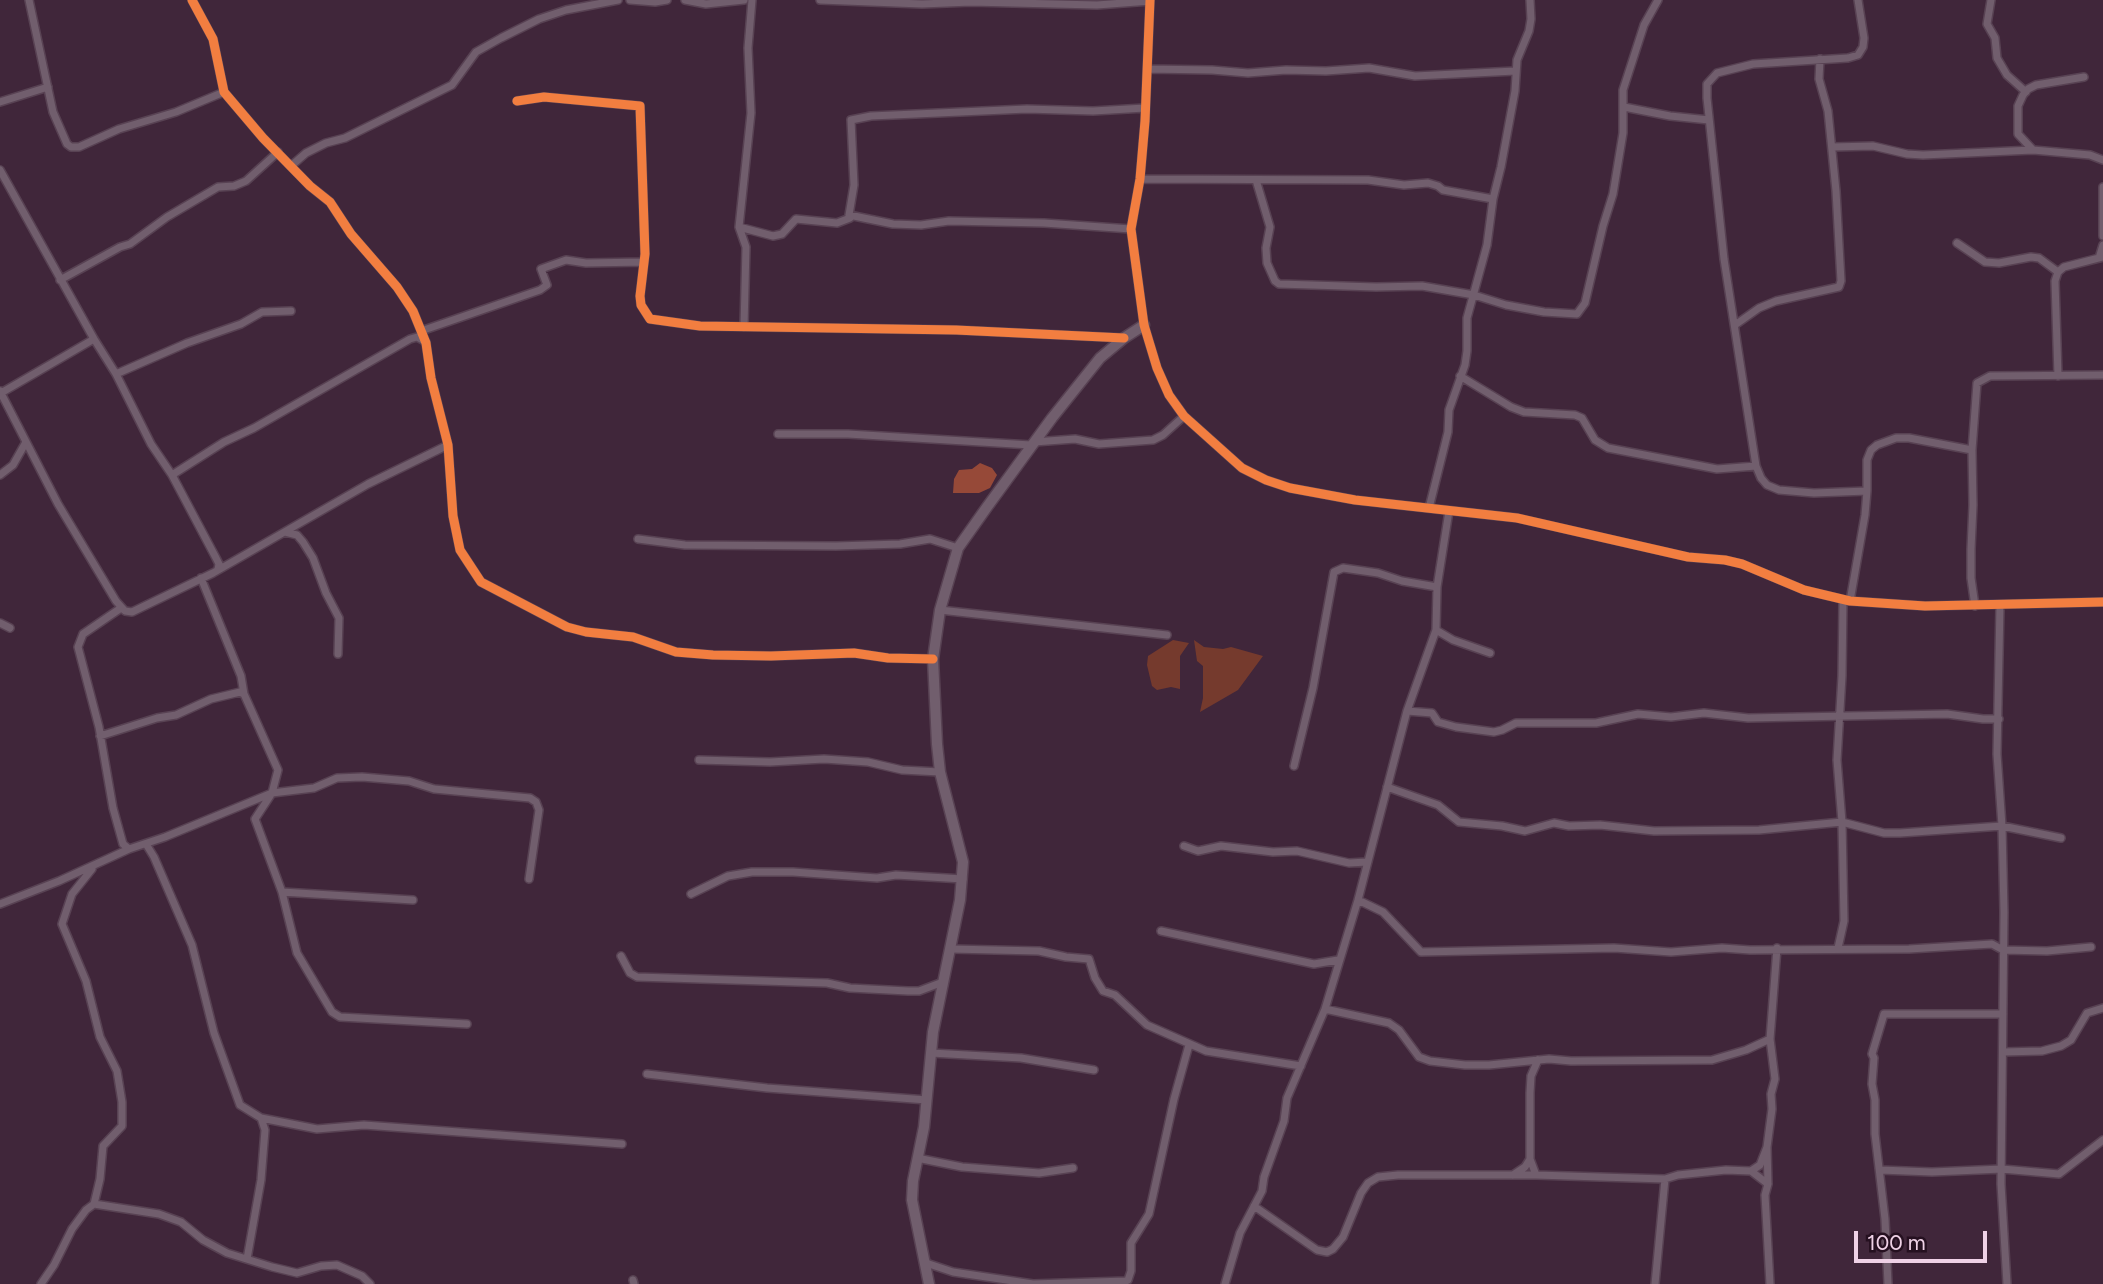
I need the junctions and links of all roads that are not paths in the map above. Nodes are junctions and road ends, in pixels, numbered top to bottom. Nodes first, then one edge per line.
1 (29, 0) edge
2 (192, 0) edge
3 (618, 0) edge
4 (630, 0) edge
5 (667, 0) edge
6 (685, 0) edge
7 (744, 0) edge
8 (752, 0) edge
9 (820, 0) edge
10 (827, 0) edge
11 (1150, 0) edge
12 (1530, 0) edge
13 (1658, 0) edge
14 (1858, 0) edge
15 (1991, 0) edge
16 (928, 2) edge
17 (1039, 2) edge
18 (1820, 59) junction
19 (1147, 69) junction
20 (1516, 71) junction
21 (2084, 77) dead end
22 (48, 87) junction
23 (224, 92) junction
24 (2026, 92) junction
25 (517, 101) dead end
26 (0, 102) edge
27 (1623, 107) junction
28 (1144, 108) junction
29 (1709, 120) junction
30 (1832, 147) junction
31 (2033, 150) junction
32 (278, 152) junction
33 (2103, 160) edge
34 (291, 166) junction
35 (0, 170) edge
36 (1140, 179) junction
37 (1256, 180) junction
38 (2103, 187) edge
39 (1493, 199) junction
40 (849, 215) junction
41 (739, 227) junction
42 (1131, 229) junction
43 (2103, 236) edge
44 (1957, 243) dead end
45 (2103, 245) edge
46 (2101, 258) edge
47 (644, 262) junction
48 (2058, 272) junction
49 (60, 280) junction
50 (1472, 299) junction
51 (291, 311) dead end
52 (1144, 325) junction
53 (1735, 325) junction
54 (744, 327) junction
55 (421, 331) junction
56 (1124, 338) junction
57 (94, 340) junction
58 (426, 342) junction
59 (116, 374) junction
60 (2103, 375) edge
61 (1460, 376) junction
62 (2058, 376) junction
63 (1, 392) edge
64 (1184, 416) junction
65 (778, 434) dead end
66 (26, 442) junction
67 (1032, 444) junction
68 (448, 445) junction
69 (1972, 450) junction
70 (1756, 466) junction
71 (0, 475) edge
72 (172, 475) junction
73 (1867, 491) junction
74 (1429, 508) junction
75 (1449, 511) junction
76 (285, 532) junction
77 (638, 539) dead end
78 (958, 548) junction
79 (218, 569) junction
80 (201, 578) junction
81 (1437, 587) junction
82 (1846, 601) junction
83 (2103, 602) edge
84 (2000, 605) junction
85 (1975, 606) junction
86 (121, 608) junction
87 (940, 610) junction
88 (0, 623) edge
89 (10, 628) dead end
90 (1436, 630) junction
91 (1167, 635) dead end
92 (1490, 653) dead end
93 (338, 654) dead end
94 (933, 659) junction
95 (244, 694) junction
96 (1407, 711) junction
97 (1840, 716) junction
98 (1999, 719) junction
99 (100, 736) junction
100 (699, 760) dead end
101 (1294, 766) dead end
102 (940, 772) junction
103 (1387, 788) junction
104 (272, 793) junction
105 (1842, 822) junction
106 (2002, 826) junction
107 (2061, 838) dead end
108 (146, 844) junction
109 (1184, 846) dead end
110 (129, 849) junction
111 (1367, 862) junction
112 (95, 866) junction
113 (529, 879) dead end
114 (963, 879) junction
115 (282, 892) junction
116 (691, 894) dead end
117 (412, 900) dead end
118 (1357, 900) junction
119 (0, 904) edge
120 (1161, 931) dead end
121 (2003, 934) junction
122 (1992, 944) junction
123 (2091, 947) dead end
124 (1777, 948) junction
125 (1838, 948) junction
126 (951, 949) junction
127 (2003, 950) junction
128 (621, 956) dead end
129 (1338, 960) junction
130 (943, 982) junction
131 (2103, 1008) edge
132 (1325, 1009) junction
133 (2003, 1014) junction
134 (467, 1024) dead end
135 (1769, 1039) junction
136 (1189, 1045) junction
137 (2003, 1052) junction
138 (931, 1053) junction
139 (1538, 1060) junction
140 (1301, 1066) junction
141 (1094, 1070) dead end
142 (647, 1074) dead end
143 (927, 1100) junction
144 (261, 1118) junction
145 (2103, 1140) edge
146 (622, 1144) dead end
147 (1767, 1147) junction
148 (917, 1158) junction
149 (1530, 1159) junction
150 (1073, 1168) dead end
151 (2002, 1169) junction
152 (1880, 1170) junction
153 (1751, 1171) junction
154 (1536, 1175) junction
155 (1512, 1176) junction
156 (1665, 1179) junction
157 (1768, 1184) junction
158 (94, 1203) junction
159 (1254, 1206) junction
160 (247, 1259) junction
161 (926, 1263) junction
162 (41, 1284) edge
163 (370, 1284) edge
164 (929, 1284) edge
165 (1225, 1284) edge
166 (1655, 1284) edge
167 (1770, 1284) edge
168 (1889, 1284) edge
169 (2007, 1284) edge

1 - 22 street
2 - 23 street
3 - 34 street
4 - 5 street
6 - 7 street
8 - 41 street
9 - 10 street
10 - 16 street
11 - 17 street
11 - 19 street
12 - 20 street
13 - 27 street
14 - 18 street
15 - 24 street
16 - 17 street
18 - 29 street
18 - 30 street
19 - 20 street
19 - 28 street
20 - 39 street
21 - 24 street
22 - 23 street
22 - 26 street
23 - 32 street
24 - 31 street
25 - 47 street
27 - 29 street
27 - 50 street
28 - 36 street
28 - 40 street
29 - 53 street
30 - 31 street
30 - 53 street
31 - 33 street
32 - 34 street
32 - 49 street
34 - 55 street
35 - 49 street
36 - 37 street
36 - 42 street
37 - 39 street
37 - 50 street
38 - 43 street
39 - 50 street
40 - 41 street
40 - 42 street
41 - 54 street
42 - 52 street
44 - 48 street
45 - 46 street
46 - 48 street
47 - 54 street
47 - 55 street
48 - 62 street
49 - 57 street
50 - 61 street
51 - 59 street
52 - 56 street
52 - 64 street
53 - 70 street
54 - 56 street
55 - 58 street
56 - 67 street
57 - 59 street
57 - 63 street
58 - 68 street
58 - 72 street
59 - 72 street
60 - 62 street
61 - 70 street
61 - 74 street
62 - 69 street
63 - 66 street
64 - 67 street
64 - 74 street
65 - 67 street
66 - 71 street
66 - 86 street
67 - 78 street
68 - 76 street
68 - 94 street
69 - 73 street
69 - 85 street
70 - 73 street
72 - 79 street
73 - 82 street
74 - 75 street
75 - 81 street
75 - 82 street
76 - 79 street
76 - 93 street
77 - 78 street
78 - 87 street
79 - 80 street
80 - 86 street
80 - 95 street
81 - 90 street
81 - 101 street
82 - 85 street
82 - 97 street
83 - 84 street
84 - 85 street
84 - 98 street
86 - 99 street
87 - 91 street
87 - 94 street
88 - 89 street
90 - 92 street
90 - 96 street
94 - 102 street
95 - 99 street
95 - 104 street
96 - 97 street
96 - 103 street
97 - 98 street
97 - 105 street
98 - 106 street
99 - 110 street
100 - 102 street
102 - 114 street
103 - 105 street
103 - 111 street
104 - 108 street
104 - 113 street
104 - 115 street
105 - 106 street
105 - 125 street
106 - 107 street
106 - 121 street
108 - 110 street
108 - 144 street
109 - 111 street
110 - 112 street
111 - 118 street
112 - 119 street
112 - 158 street
114 - 116 street
114 - 126 street
115 - 117 street
115 - 134 street
118 - 124 street
118 - 129 street
120 - 129 street
121 - 122 street
121 - 127 street
122 - 125 street
122 - 127 street
123 - 127 street
124 - 125 street
124 - 135 street
126 - 130 street
126 - 136 street
127 - 133 street
128 - 130 street
129 - 132 street
130 - 138 street
131 - 137 street
132 - 139 street
132 - 140 street
133 - 137 street
133 - 152 street
135 - 139 street
135 - 147 street
136 - 140 street
136 - 161 street
137 - 151 street
138 - 141 street
138 - 143 street
139 - 149 street
140 - 159 street
142 - 143 street
143 - 148 street
144 - 146 street
144 - 160 street
145 - 151 street
147 - 153 street
147 - 157 street
148 - 150 street
148 - 161 street
149 - 154 street
149 - 155 street
151 - 152 street
151 - 169 street
152 - 168 street
153 - 156 street
153 - 157 street
154 - 155 street
154 - 156 street
155 - 159 street
156 - 166 street
157 - 167 street
158 - 160 street
158 - 162 street
159 - 165 street
160 - 163 street
161 - 164 street

